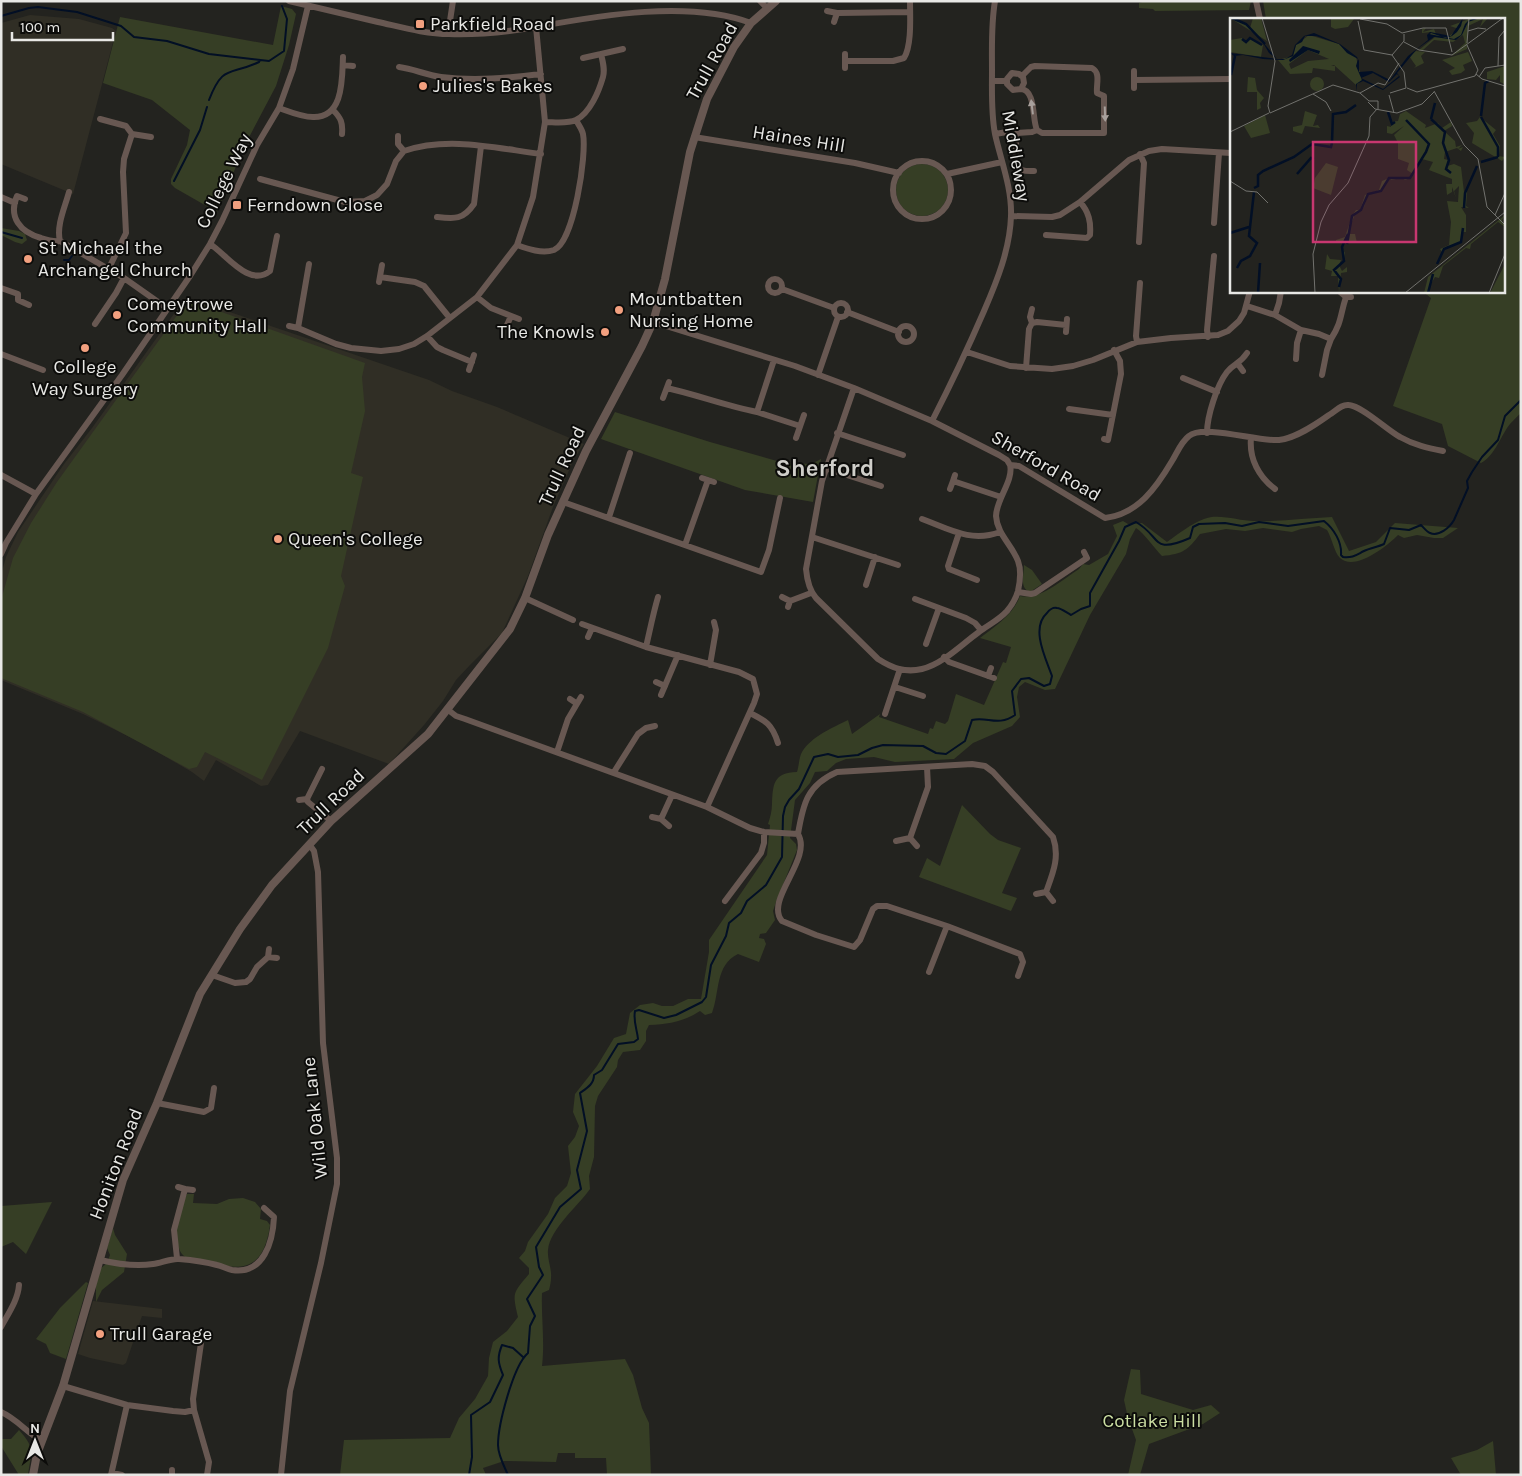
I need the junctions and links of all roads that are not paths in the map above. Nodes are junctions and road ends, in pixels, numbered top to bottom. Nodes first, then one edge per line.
1 (289, 1) edge
2 (453, 1) edge
3 (760, 1) edge
4 (776, 1) edge
5 (910, 1) edge
6 (995, 1) edge
7 (1256, 1) edge
8 (308, 6) junction
9 (768, 9) junction
10 (827, 11) dead end
11 (910, 12) junction
12 (838, 13) junction
13 (1260, 18) edge
14 (834, 22) dead end
15 (752, 23) junction
16 (536, 27) junction
17 (448, 34) junction
18 (626, 48) dead end
19 (601, 54) junction
20 (581, 58) dead end
21 (845, 61) dead end
22 (353, 66) dead end
23 (399, 67) dead end
24 (411, 69) junction
25 (1134, 71) dead end
26 (542, 74) junction
27 (410, 76) dead end
28 (1022, 76) junction
29 (1230, 79) edge
30 (1134, 80) junction
31 (992, 81) junction
32 (1006, 81) junction
33 (1134, 88) dead end
34 (1020, 89) junction
35 (279, 108) junction
36 (334, 110) junction
37 (100, 119) dead end
38 (576, 120) junction
39 (545, 122) junction
40 (1037, 130) junction
41 (132, 134) junction
42 (342, 134) dead end
43 (995, 134) junction
44 (398, 136) dead end
45 (1015, 136) junction
46 (151, 137) dead end
47 (694, 137) junction
48 (481, 146) junction
49 (404, 151) junction
50 (1219, 153) junction
51 (1230, 153) edge
52 (541, 154) junction
53 (1140, 154) junction
54 (1002, 162) junction
55 (1034, 171) dead end
56 (899, 173) junction
57 (946, 174) junction
58 (260, 179) dead end
59 (269, 181) junction
60 (267, 189) dead end
61 (69, 192) dead end
62 (1, 197) edge
63 (24, 199) dead end
64 (1080, 202) junction
65 (14, 203) junction
66 (1011, 216) junction
67 (437, 217) dead end
68 (1214, 223) dead end
69 (1046, 235) dead end
70 (277, 236) dead end
71 (60, 241) junction
72 (1139, 242) dead end
73 (210, 244) junction
74 (516, 245) junction
75 (1214, 256) dead end
76 (309, 264) dead end
77 (382, 264) dead end
78 (109, 268) junction
79 (307, 273) junction
80 (314, 274) dead end
81 (124, 278) junction
82 (1140, 283) dead end
83 (1, 288) edge
84 (782, 289) dead end
85 (1250, 292) edge
86 (1281, 292) edge
87 (1341, 292) edge
88 (477, 297) junction
89 (29, 306) dead end
90 (1247, 306) junction
91 (834, 308) junction
92 (168, 309) junction
93 (1032, 309) dead end
94 (848, 312) junction
95 (1275, 315) junction
96 (511, 316) junction
97 (449, 317) junction
98 (838, 317) junction
99 (519, 319) dead end
100 (653, 322) junction
101 (95, 324) dead end
102 (1032, 324) junction
103 (507, 325) dead end
104 (1066, 325) dead end
105 (289, 326) dead end
106 (298, 328) junction
107 (1301, 330) junction
108 (899, 332) dead end
109 (427, 336) junction
110 (1208, 337) junction
111 (1331, 339) junction
112 (1138, 342) junction
113 (1288, 347) dead end
114 (1297, 348) junction
115 (1114, 350) junction
116 (967, 352) junction
117 (1247, 353) dead end
118 (1, 354) edge
119 (1296, 359) dead end
120 (774, 360) junction
121 (1238, 364) junction
122 (1026, 368) junction
123 (43, 370) dead end
124 (469, 370) dead end
125 (1243, 371) dead end
126 (818, 374) junction
127 (1322, 375) dead end
128 (1183, 378) dead end
129 (854, 388) junction
130 (1217, 392) junction
131 (663, 398) dead end
132 (1069, 409) dead end
133 (757, 412) junction
134 (804, 415) dead end
135 (1113, 415) junction
136 (932, 421) junction
137 (800, 426) junction
138 (837, 432) junction
139 (1207, 432) junction
140 (796, 438) dead end
141 (1251, 438) junction
142 (1104, 439) dead end
143 (892, 451) junction
144 (1443, 451) dead end
145 (630, 452) dead end
146 (903, 455) dead end
147 (889, 459) dead end
148 (1010, 465) junction
149 (825, 468) junction
150 (1, 475) edge
151 (708, 480) dead end
152 (881, 486) dead end
153 (950, 489) dead end
154 (1275, 489) dead end
155 (36, 494) junction
156 (780, 498) dead end
157 (1001, 498) junction
158 (562, 502) junction
159 (608, 517) junction
160 (922, 519) dead end
161 (1000, 532) junction
162 (959, 533) junction
163 (812, 537) junction
164 (686, 545) junction
165 (1, 554) edge
166 (875, 557) junction
167 (1087, 557) dead end
168 (898, 565) dead end
169 (760, 572) junction
170 (757, 580) dead end
171 (977, 580) dead end
172 (866, 585) dead end
173 (1018, 592) junction
174 (811, 593) junction
175 (658, 597) dead end
176 (782, 597) dead end
177 (525, 598) junction
178 (914, 599) dead end
179 (938, 608) junction
180 (572, 620) dead end
181 (714, 622) dead end
182 (582, 624) dead end
183 (592, 628) junction
184 (981, 630) junction
185 (588, 637) dead end
186 (926, 644) dead end
187 (646, 647) junction
188 (678, 655) junction
189 (944, 658) junction
190 (710, 665) junction
191 (991, 668) dead end
192 (900, 669) junction
193 (656, 682) dead end
194 (665, 686) junction
195 (895, 687) junction
196 (661, 695) dead end
197 (923, 696) dead end
198 (570, 699) dead end
199 (447, 709) junction
200 (750, 713) junction
201 (885, 714) dead end
202 (655, 726) dead end
203 (778, 743) dead end
204 (556, 752) junction
205 (927, 767) junction
206 (322, 769) dead end
207 (614, 772) junction
208 (672, 795) junction
209 (307, 799) junction
210 (299, 800) dead end
211 (707, 807) junction
212 (652, 817) dead end
213 (661, 818) junction
214 (331, 821) junction
215 (669, 826) dead end
216 (764, 832) junction
217 (798, 834) junction
218 (910, 838) junction
219 (896, 841) dead end
220 (309, 844) junction
221 (917, 846) dead end
222 (272, 885) joint
223 (1046, 892) junction
224 (1036, 894) dead end
225 (725, 901) dead end
226 (1054, 901) dead end
227 (946, 926) junction
228 (270, 949) dead end
229 (268, 957) junction
230 (277, 958) dead end
231 (928, 974) dead end
232 (212, 975) junction
233 (1018, 976) dead end
234 (214, 1088) dead end
235 (156, 1103) junction
236 (193, 1190) dead end
237 (264, 1208) dead end
238 (177, 1258) junction
239 (100, 1260) junction
240 (19, 1285) dead end
241 (1, 1327) edge
242 (202, 1348) dead end
243 (63, 1386) junction
244 (127, 1405) junction
245 (194, 1410) junction
246 (1, 1412) edge
247 (42, 1441) junction
248 (112, 1474) edge
249 (34, 1475) edge
250 (122, 1475) edge
251 (207, 1475) edge
252 (281, 1475) edge

1 - 8 street
2 - 17 street
3 - 9 street
4 - 9 street, Trull Road
5 - 11 street
6 - 31 street, Middleway
7 - 13 street
8 - 17 street
8 - 35 street, College Way
9 - 15 street, Trull Road
10 - 12 street
11 - 12 street
11 - 21 street
12 - 14 street
15 - 16 street
15 - 47 street, Trull Road
16 - 17 street
16 - 26 street
18 - 19 street
19 - 20 street
19 - 38 street
22 - 36 street
23 - 24 street
24 - 26 street
24 - 27 street
25 - 30 street
26 - 39 street
28 - 32 street
28 - 34 street
28 -> 40 street
29 - 30 street
30 - 33 street
31 - 32 street
31 - 43 street, Middleway
32 - 34 street
40 -> 34 street
35 - 36 street
35 - 73 street, College Way
36 - 42 street
37 - 41 street
38 - 39 street
38 - 74 street
39 - 52 street
40 - 45 street
41 - 46 street
41 - 78 street
43 - 45 street
43 - 54 street, Middleway
44 - 49 street
45 - 55 street
47 - 56 street, Haines Hill
47 - 100 street, Trull Road
48 - 49 street
48 - 52 street
48 - 67 street
49 - 59 street
50 - 51 street
50 - 53 street
50 - 68 street
52 - 74 street
53 - 64 street
53 - 72 street
54 - 57 street
54 - 66 street, Middleway
56 - 57 street
56 - 57 street
58 - 59 street
59 - 60 street
61 - 71 street
62 - 65 street
63 - 65 street
64 - 66 street
64 - 69 street
65 - 71 street
66 - 116 street, Middleway
70 - 73 street
71 - 78 street
73 - 92 street, College Way
74 - 88 street
75 - 110 street
76 - 79 street
77 - 97 street
78 - 81 street
79 - 80 street
79 - 106 street
81 - 92 street
81 - 101 street
82 - 112 street
83 - 89 street
84 - 91 street
85 - 90 street
86 - 95 street
87 - 111 street
88 - 96 street
88 - 97 street
90 - 95 street
90 - 110 street
91 - 94 street
91 - 98 street
92 - 155 street, College Way
93 - 102 street
94 - 98 street
94 - 108 street
95 - 107 street
96 - 99 street
96 - 103 street
97 - 109 street
98 - 126 street
100 - 120 street, Sherford Road
100 - 158 street, Trull Road
102 - 104 street
102 - 122 street
105 - 106 street
106 - 109 street
107 - 111 street
107 - 114 street
109 - 124 street
110 - 112 street
111 - 127 street
112 - 115 street
113 - 114 street
114 - 119 street
115 - 122 street
115 - 135 street
116 - 122 street
116 - 136 street, Middleway
117 - 121 street
118 - 123 street
120 - 126 street, Sherford Road
120 - 133 street
121 - 125 street
121 - 130 street
126 - 129 street, Sherford Road
128 - 130 street
129 - 136 street, Sherford Road
129 - 138 street
130 - 139 street
131 - 133 street
132 - 135 street
133 - 137 street
134 - 137 street
135 - 142 street
136 - 148 street, Sherford Road
137 - 140 street
138 - 143 street
138 - 149 street
139 - 141 street, Sherford Road
139 - 148 street, Sherford Road
141 - 144 street, Sherford Road
141 - 154 street
143 - 146 street
143 - 147 street
145 - 159 street
148 - 157 street
149 - 152 street
149 - 163 street
150 - 155 street
151 - 164 street
153 - 157 street
155 - 165 street, College Way
156 - 169 street
157 - 161 street
158 - 159 street
158 - 177 street, Trull Road
159 - 164 street
160 - 162 street
161 - 162 street
161 - 173 street
162 - 171 street
163 - 166 street
163 - 174 street
164 - 169 street
166 - 168 street
166 - 172 street
167 - 173 street
169 - 170 street
173 - 184 street
174 - 176 street
174 - 192 street
175 - 187 street
177 - 180 street
177 - 199 street, Trull Road
178 - 179 street
179 - 184 street
179 - 186 street
181 - 190 street
182 - 183 street
183 - 185 street
183 - 187 street
184 - 189 street
187 - 188 street
188 - 190 street
188 - 194 street
189 - 191 street
189 - 192 street
190 - 200 street
192 - 195 street
193 - 194 street
194 - 196 street
195 - 197 street
195 - 201 street
198 - 204 street
199 - 204 street
199 - 214 street, Trull Road
200 - 203 street
200 - 211 street
202 - 207 street
204 - 207 street
205 - 217 street
205 - 218 street
205 - 223 street
206 - 209 street
207 - 208 street
208 - 211 street
208 - 213 street
209 - 210 street
209 - 214 street
211 - 216 street
212 - 213 street
213 - 215 street
214 - 220 street, Trull Road
216 - 217 street
216 - 225 street
217 - 227 street
218 - 219 street
218 - 221 street
220 - 222 street, Trull Road
220 - 252 street, Wild Oak Lane
222 - 232 street, Honiton Road
223 - 224 street
223 - 226 street
227 - 231 street
227 - 233 street
228 - 229 street
229 - 230 street
229 - 232 street
232 - 235 street, Honiton Road
234 - 235 street
235 - 239 street, Honiton Road
236 - 238 street
237 - 238 street
238 - 239 street
239 - 243 street, Honiton Road
240 - 241 street
242 - 245 street
243 - 244 street
243 - 247 street, Honiton Road
244 - 245 street
244 - 248 street
245 - 251 street
246 - 247 street
247 - 249 street, Honiton Road
248 - 250 street

